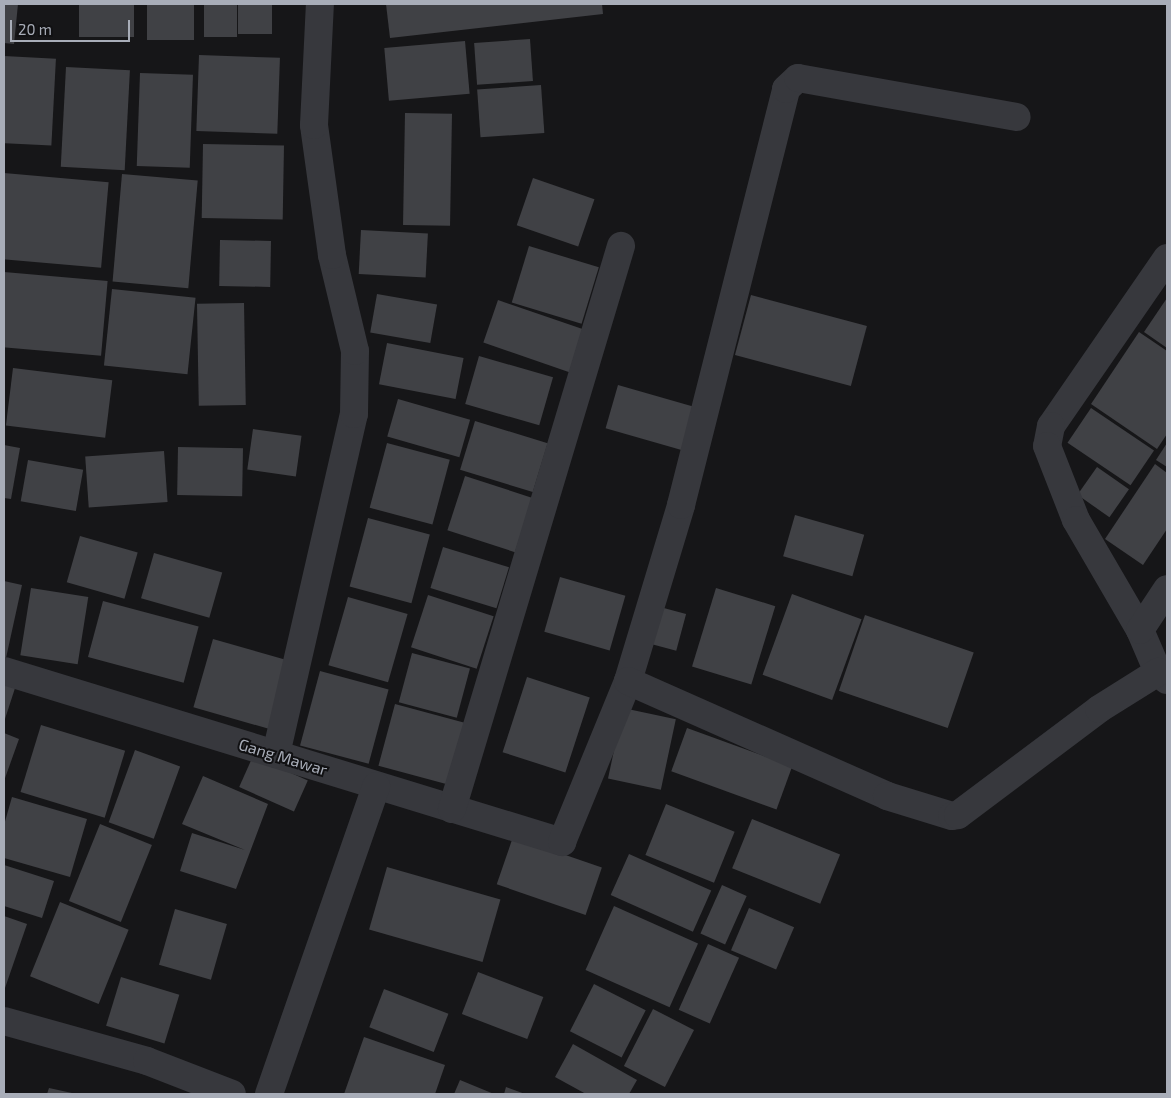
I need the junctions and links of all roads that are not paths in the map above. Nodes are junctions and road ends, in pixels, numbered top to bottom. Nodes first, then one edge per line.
1 (320, 4) edge
2 (1016, 117) dead end
3 (621, 246) dead end
4 (1167, 258) edge
5 (1167, 589) edge
6 (1140, 630) junction
7 (4, 670) edge
8 (1163, 676) edge
9 (628, 681) junction
10 (276, 754) junction
11 (376, 786) junction
12 (452, 809) junction
13 (4, 1021) edge
14 (232, 1094) edge
15 (269, 1094) edge

1 - 10 street
2 - 9 street
3 - 12 street
4 - 6 street
5 - 6 street
6 - 8 street
7 - 10 street, Gang Mawar
8 - 9 street
9 - 12 street, Gang Mawar
10 - 11 street, Gang Mawar
11 - 12 street, Gang Mawar
11 - 15 street
13 - 14 street

